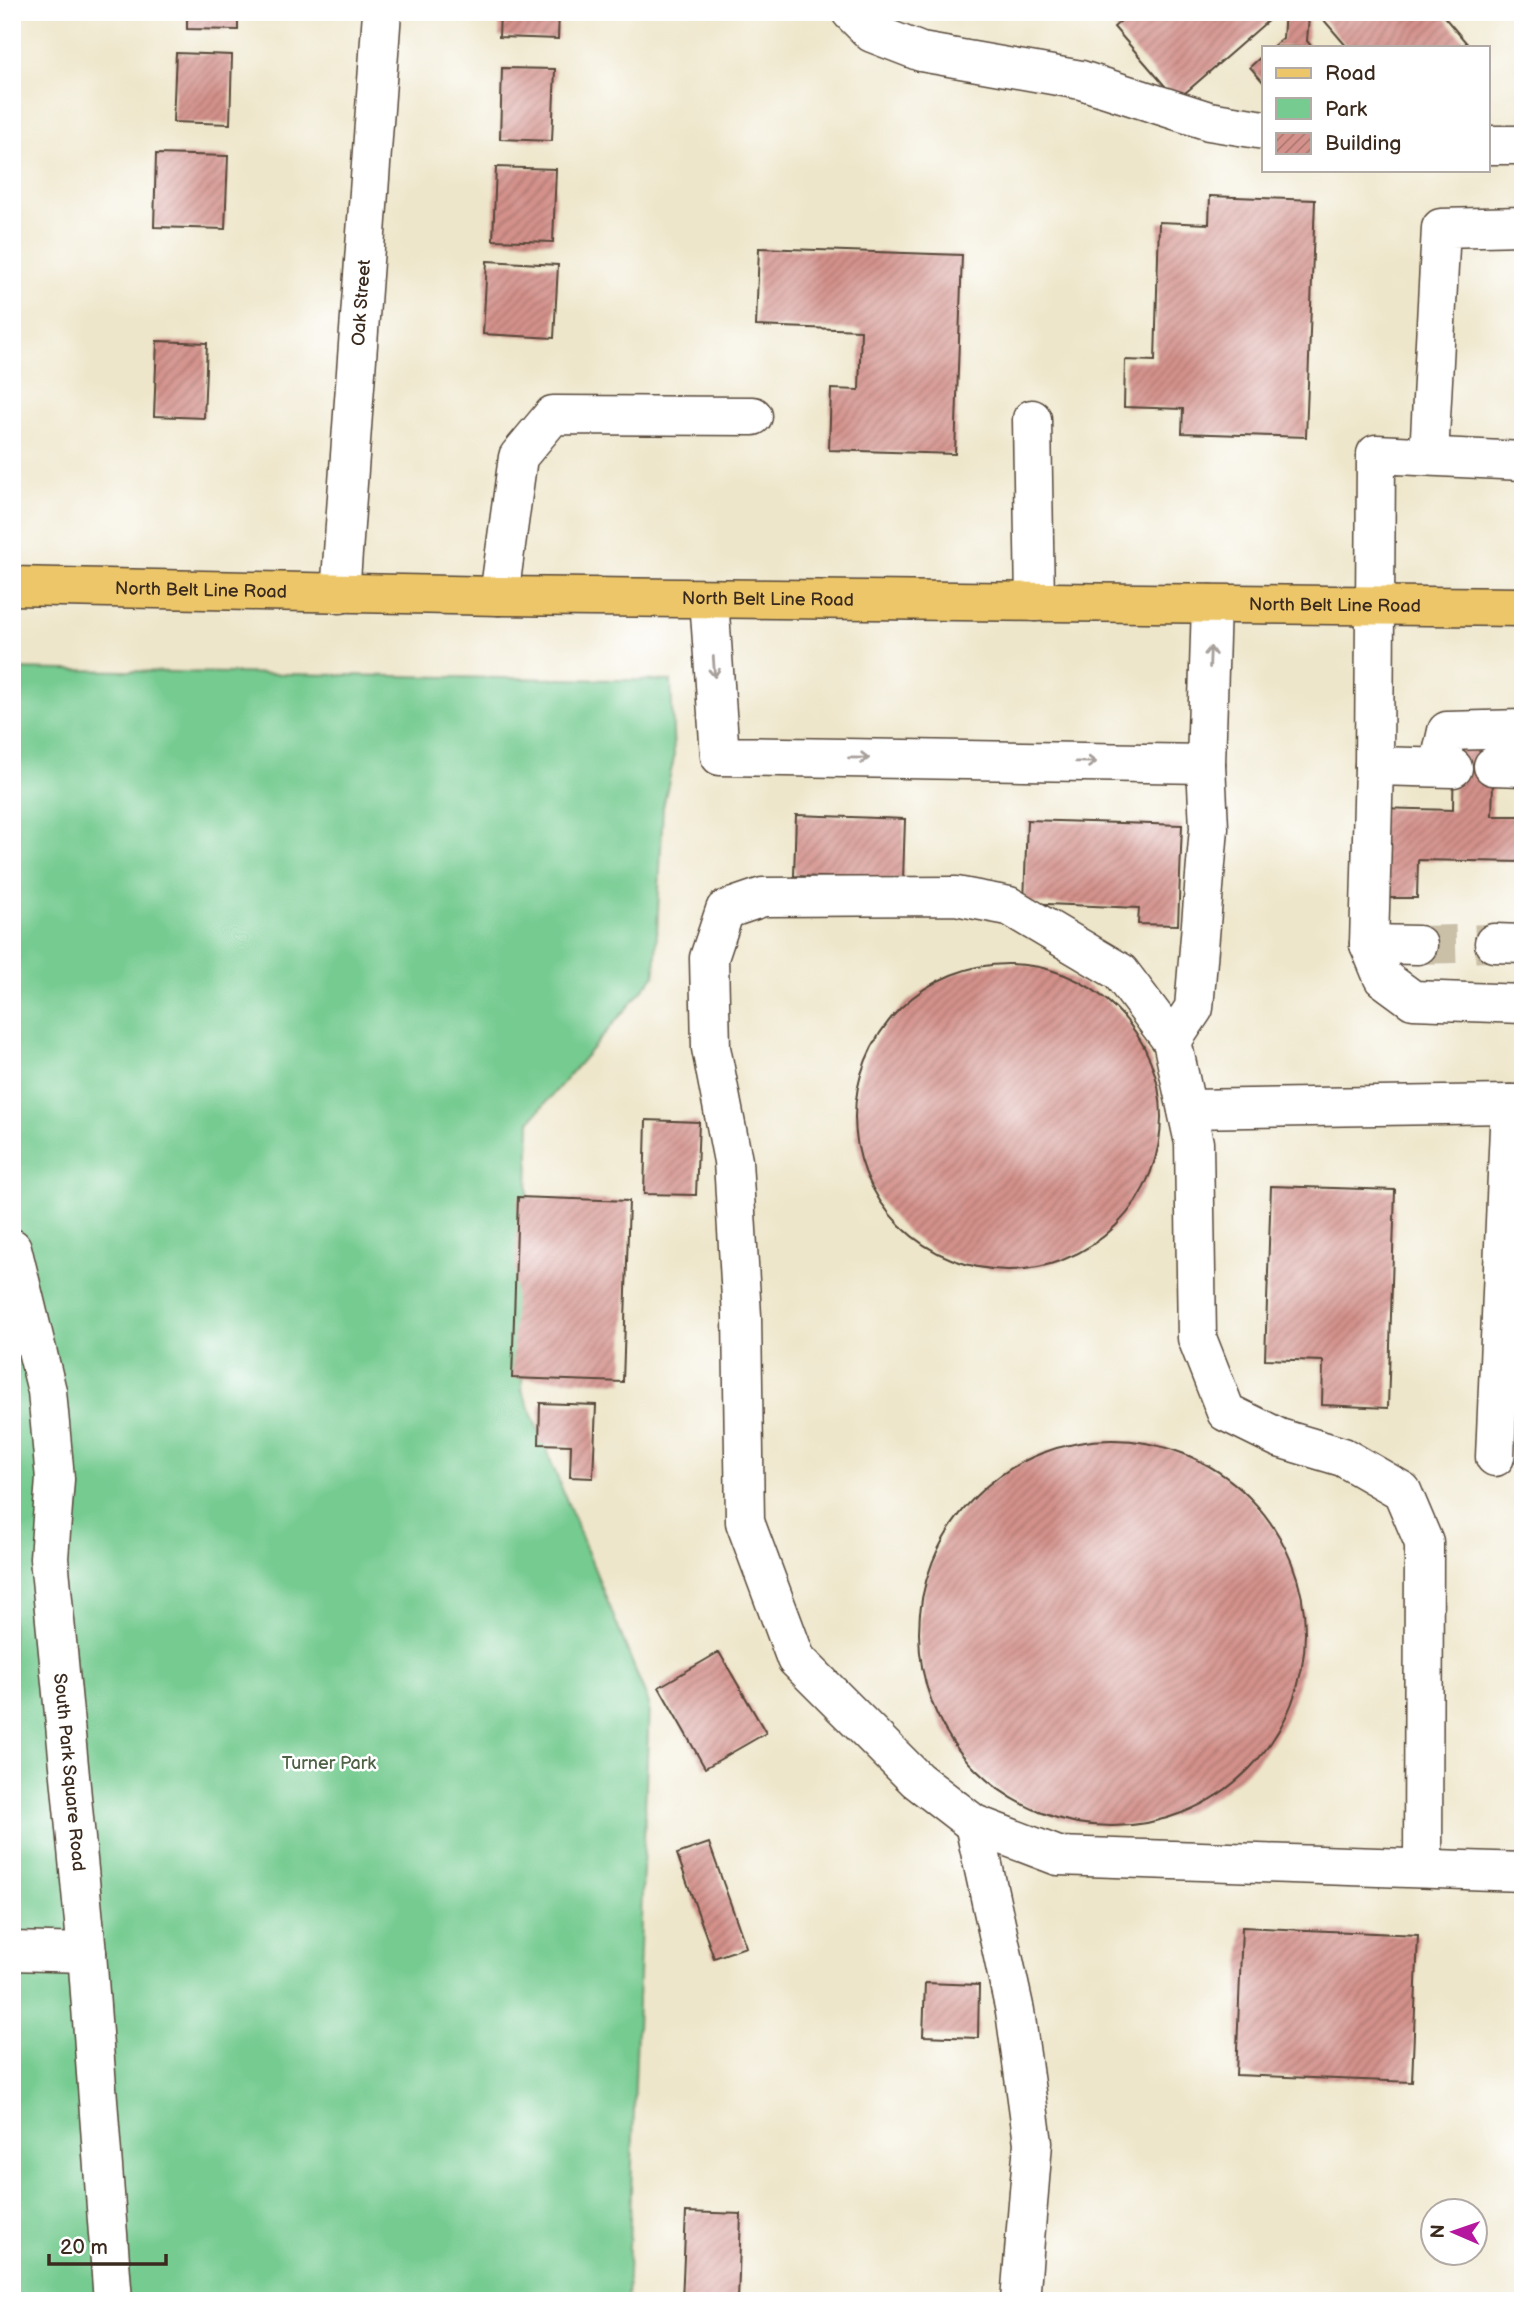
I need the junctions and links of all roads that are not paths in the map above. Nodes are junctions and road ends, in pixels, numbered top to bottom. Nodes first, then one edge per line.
1 (382, 12) edge
2 (850, 12) edge
3 (1262, 130) edge
4 (1490, 145) edge
5 (1523, 145) edge
6 (1523, 226) edge
7 (753, 416) dead end
8 (1032, 419) dead end
9 (1429, 456) junction
10 (1523, 461) edge
11 (12, 586) edge
12 (340, 594) junction
13 (499, 596) junction
14 (709, 599) junction
15 (1035, 602) junction
16 (1211, 604) junction
17 (1374, 606) junction
18 (1523, 607) edge
19 (1523, 729) edge
20 (1206, 764) junction
21 (1374, 766) junction
22 (1369, 944) junction
23 (1418, 945) tunnel mouth
24 (1523, 1004) edge
25 (1171, 1041) junction
26 (1516, 1104) edge
27 (1187, 1109) junction
28 (12, 1248) edge
29 (1495, 1457) dead end
30 (974, 1824) junction
31 (1423, 1868) junction
32 (1523, 1871) edge
33 (12, 1951) edge
34 (87, 1953) junction
35 (113, 2301) edge
36 (1020, 2301) edge

1 - 12 street, Oak Street
2 - 3 street
4 - 5 street
6 - 9 street
7 - 13 street
8 - 15 street
9 - 10 street
9 - 17 street
11 - 12 main road, North Belt Line Road
12 - 13 main road, North Belt Line Road
13 - 14 main road, North Belt Line Road
14 - 15 main road, North Belt Line Road
14 -> 20 street
15 - 16 main road, North Belt Line Road
16 - 17 main road, North Belt Line Road
20 -> 16 street
17 - 18 main road, North Belt Line Road
17 - 21 street
19 - 21 street
20 - 25 street
21 - 22 street
22 - 23 street
22 - 24 street
25 - 27 street
25 - 30 street
26 - 27 street
26 - 29 street
27 - 31 street
28 - 34 street, South Park Square Road
30 - 31 street
30 - 36 street
31 - 32 street
33 - 34 street
34 - 35 street, South Park Square Road

